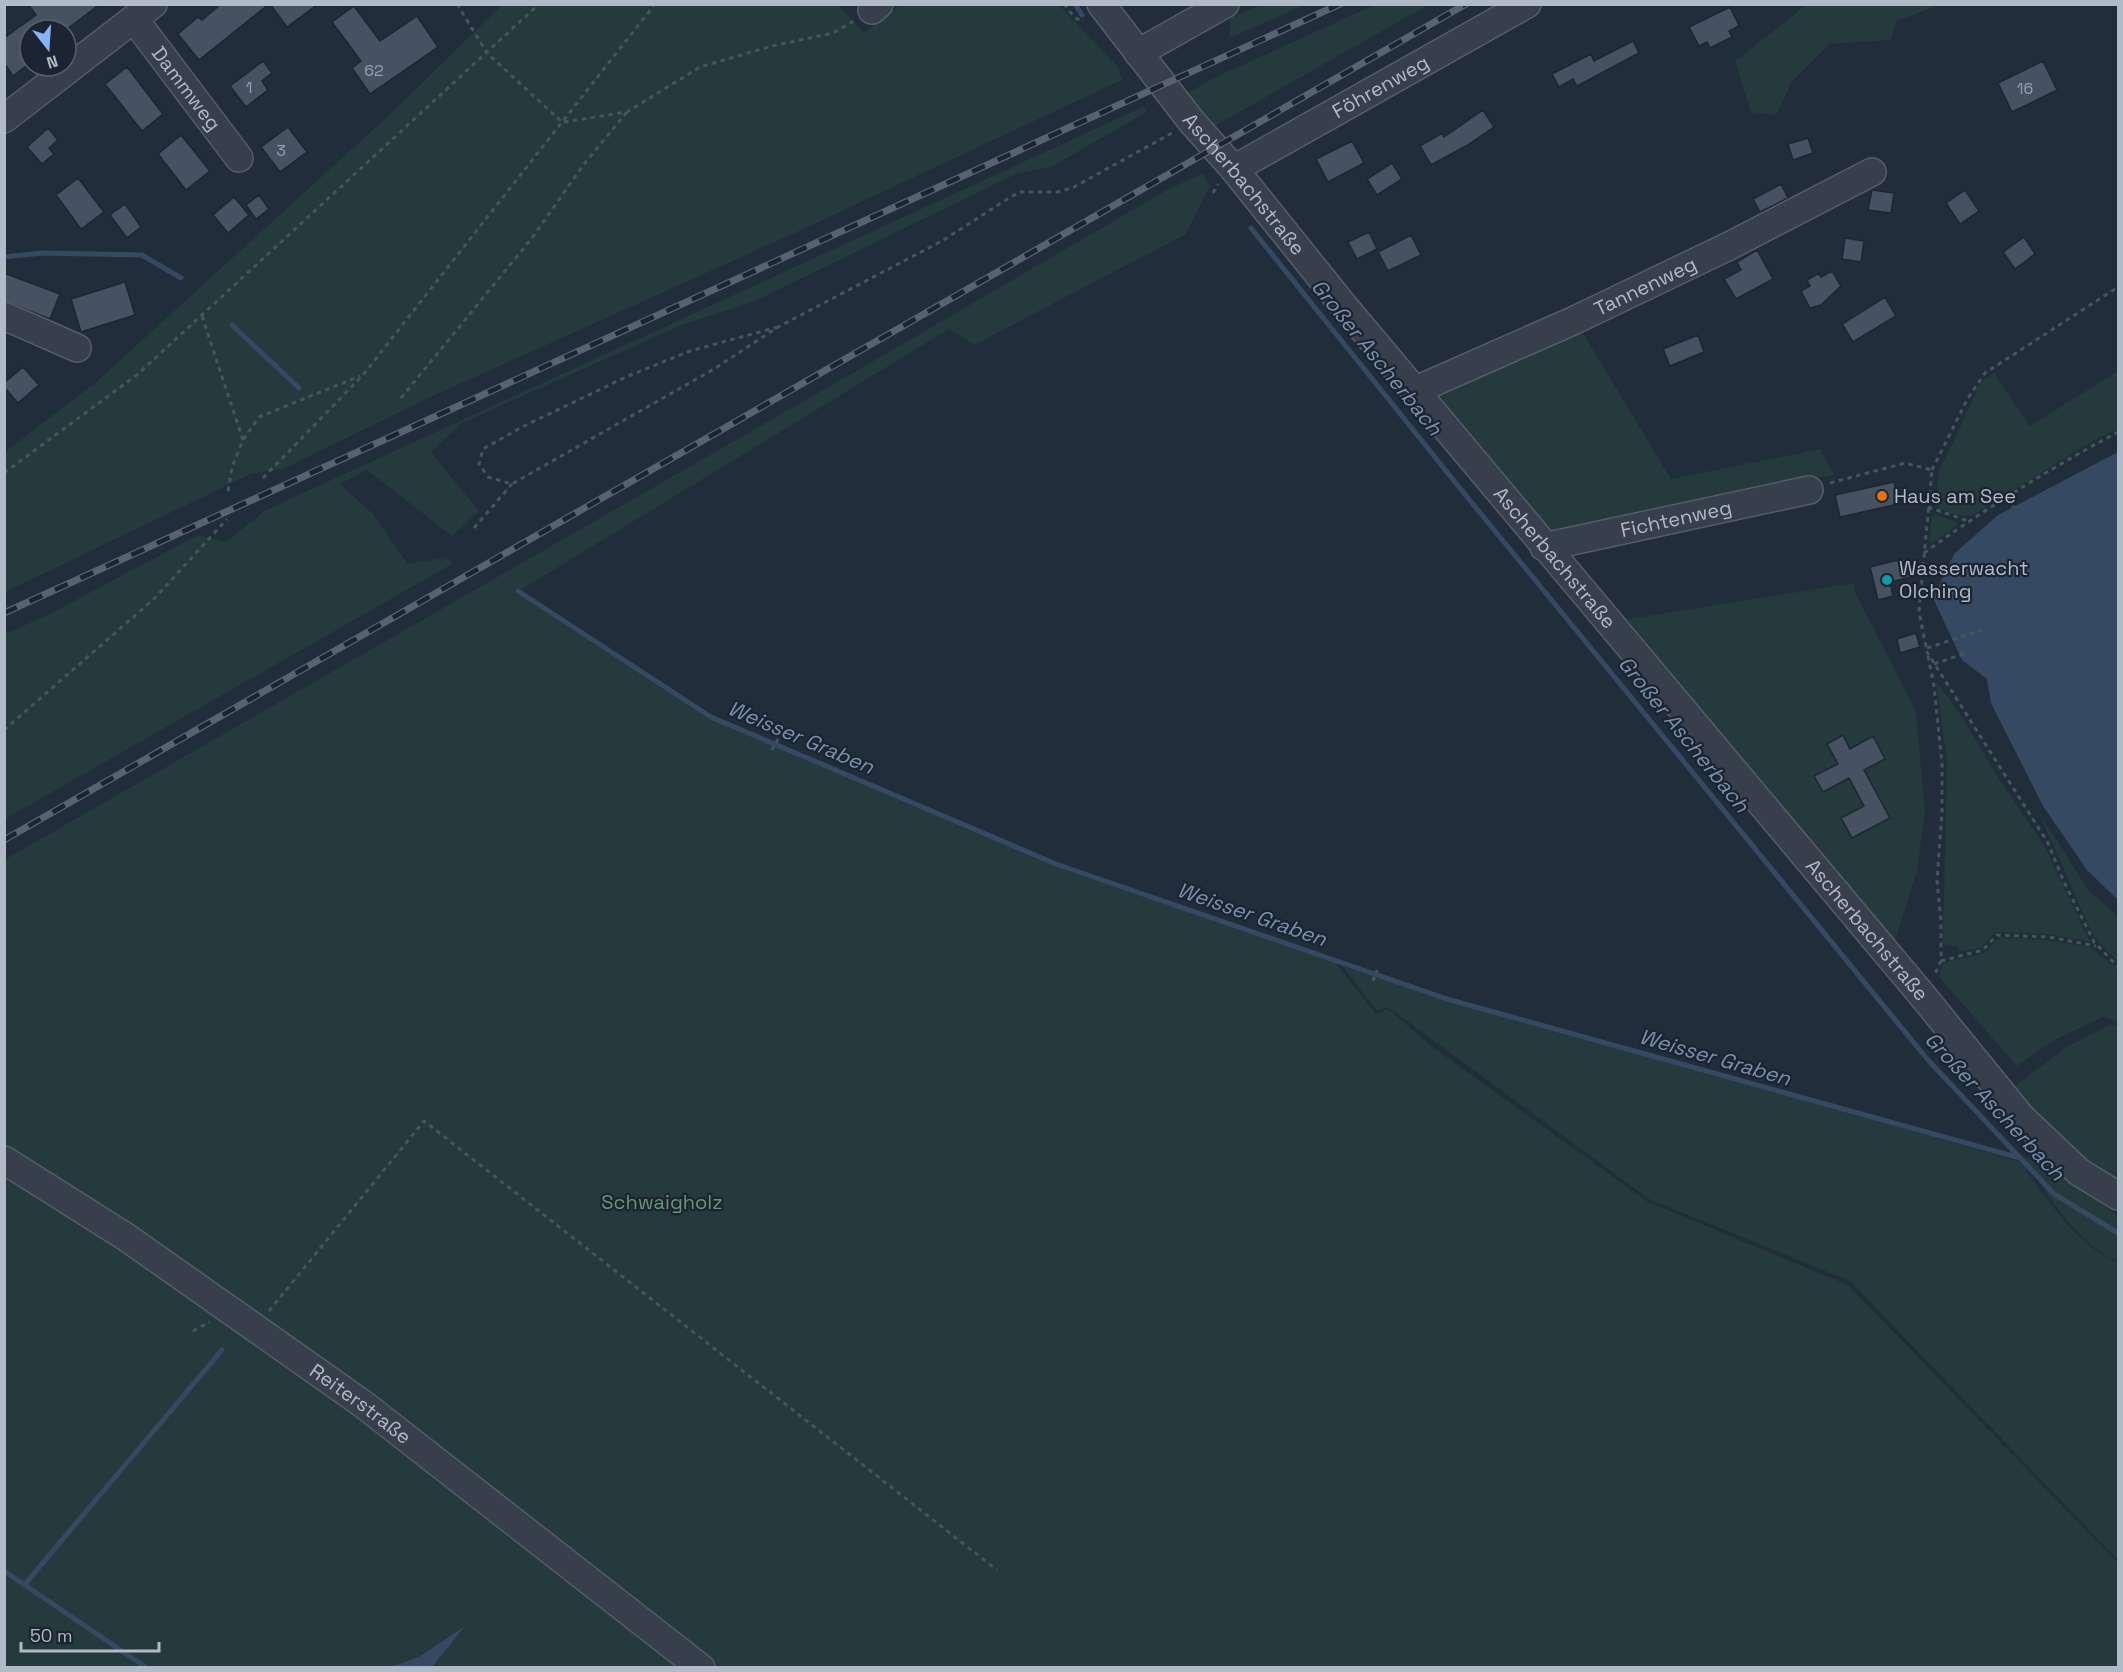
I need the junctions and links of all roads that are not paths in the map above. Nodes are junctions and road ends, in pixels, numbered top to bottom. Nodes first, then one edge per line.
1 (1101, 4) edge
2 (1226, 4) edge
3 (1527, 4) edge
4 (143, 12) edge
5 (1143, 60) junction
6 (4, 119) edge
7 (238, 158) dead end
8 (1234, 169) junction
9 (1872, 172) dead end
10 (4, 316) edge
11 (77, 348) dead end
12 (1414, 391) junction
13 (1809, 490) road end
14 (1544, 547) junction
15 (4, 1160) edge
16 (2118, 1196) edge
17 (701, 1668) edge

1 - 5 street, Ascherbachstraße
2 - 5 street
3 - 8 street, Föhrenweg
4 - 6 street
4 - 7 street, Dammweg
5 - 8 street, Ascherbachstraße
8 - 12 street, Ascherbachstraße
9 - 12 street, Tannenweg
10 - 11 street
12 - 14 street, Ascherbachstraße
13 - 14 street, Fichtenweg
14 - 16 street, Ascherbachstraße
15 - 17 street, Reiterstraße

